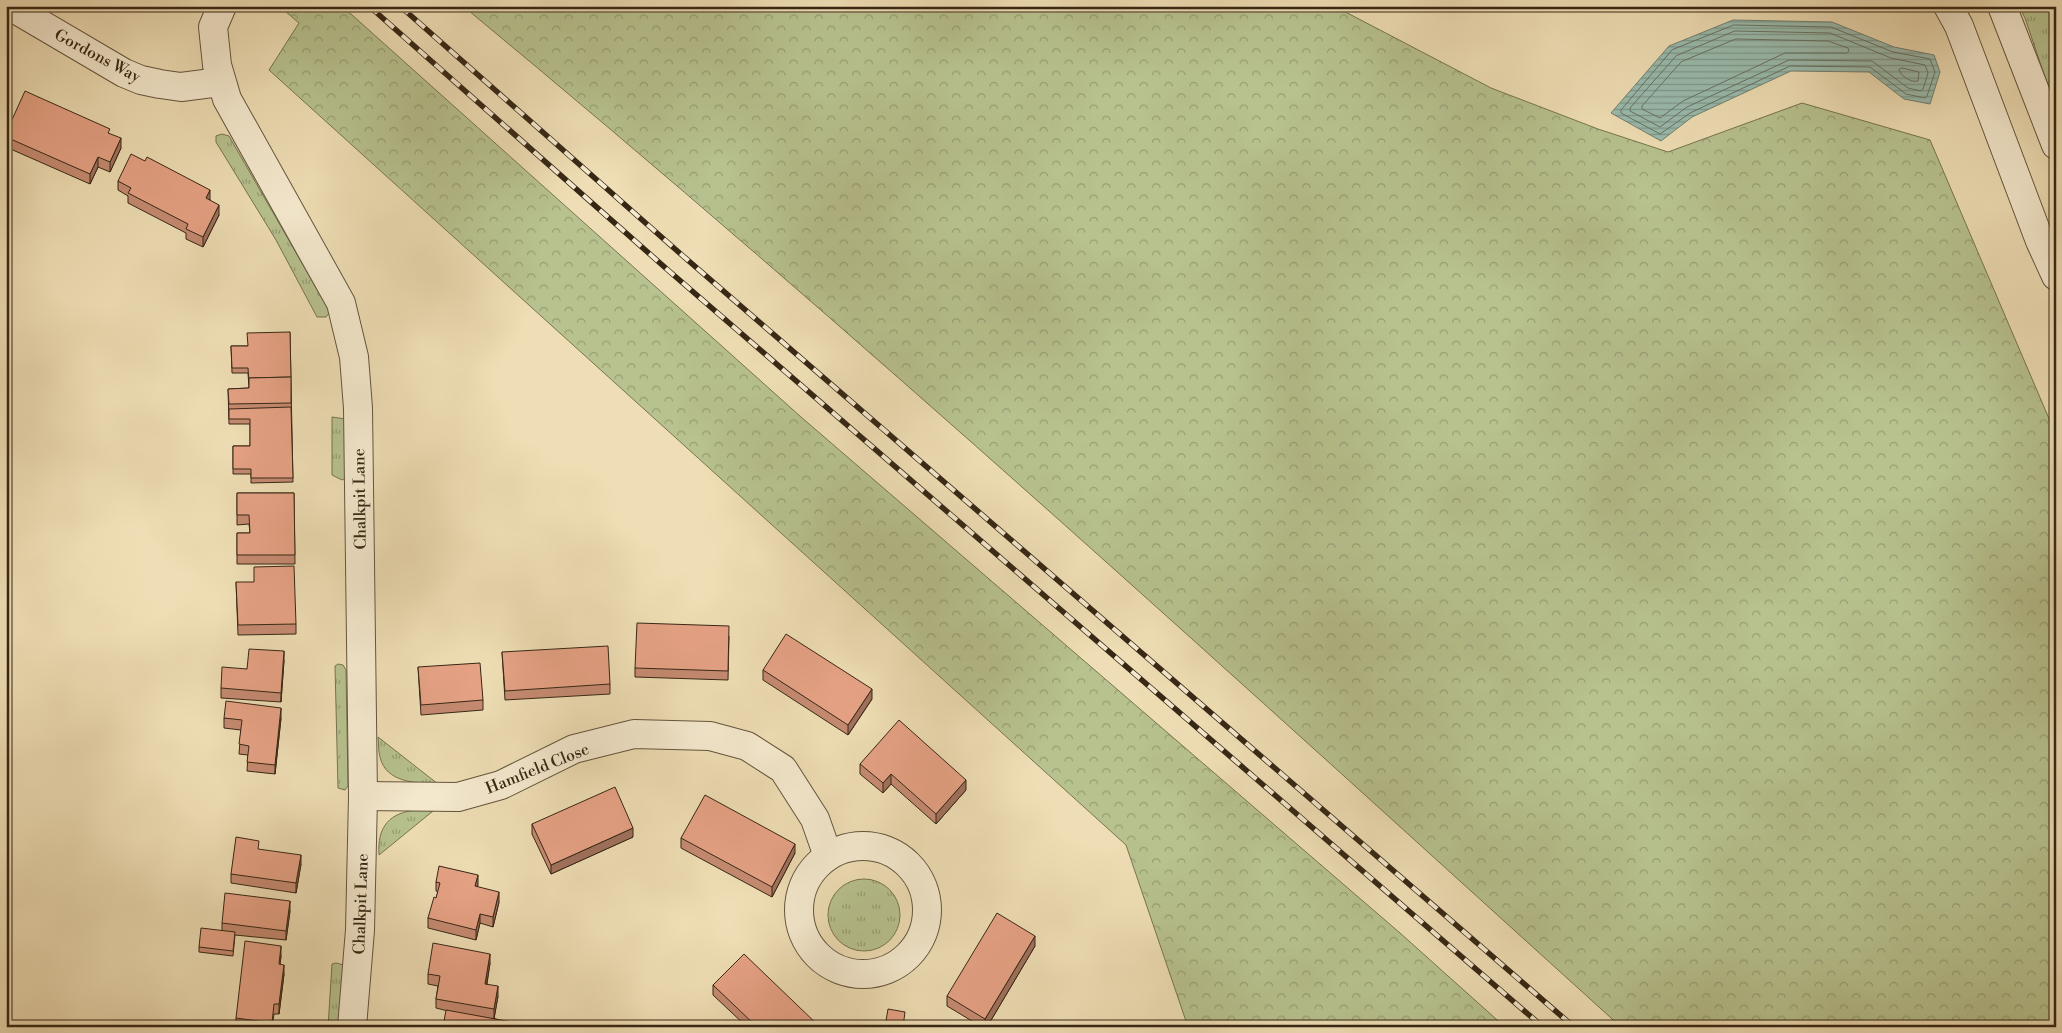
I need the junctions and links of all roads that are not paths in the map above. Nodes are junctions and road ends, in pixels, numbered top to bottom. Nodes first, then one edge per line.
1 (10, 6) edge
2 (222, 6) edge
3 (1948, 6) edge
4 (2002, 6) edge
5 (220, 82) junction
6 (2056, 146) edge
7 (2056, 276) edge
8 (364, 796) junction
9 (828, 856) junction
10 (352, 1027) edge

1 - 5 street, Gordons Way
2 - 5 street, Chalkpit Lane
3 - 7 street
4 - 6 street
5 - 8 street, Chalkpit Lane
8 - 9 street, Hamfield Close
8 - 10 street, Chalkpit Lane
9 - 9 street

